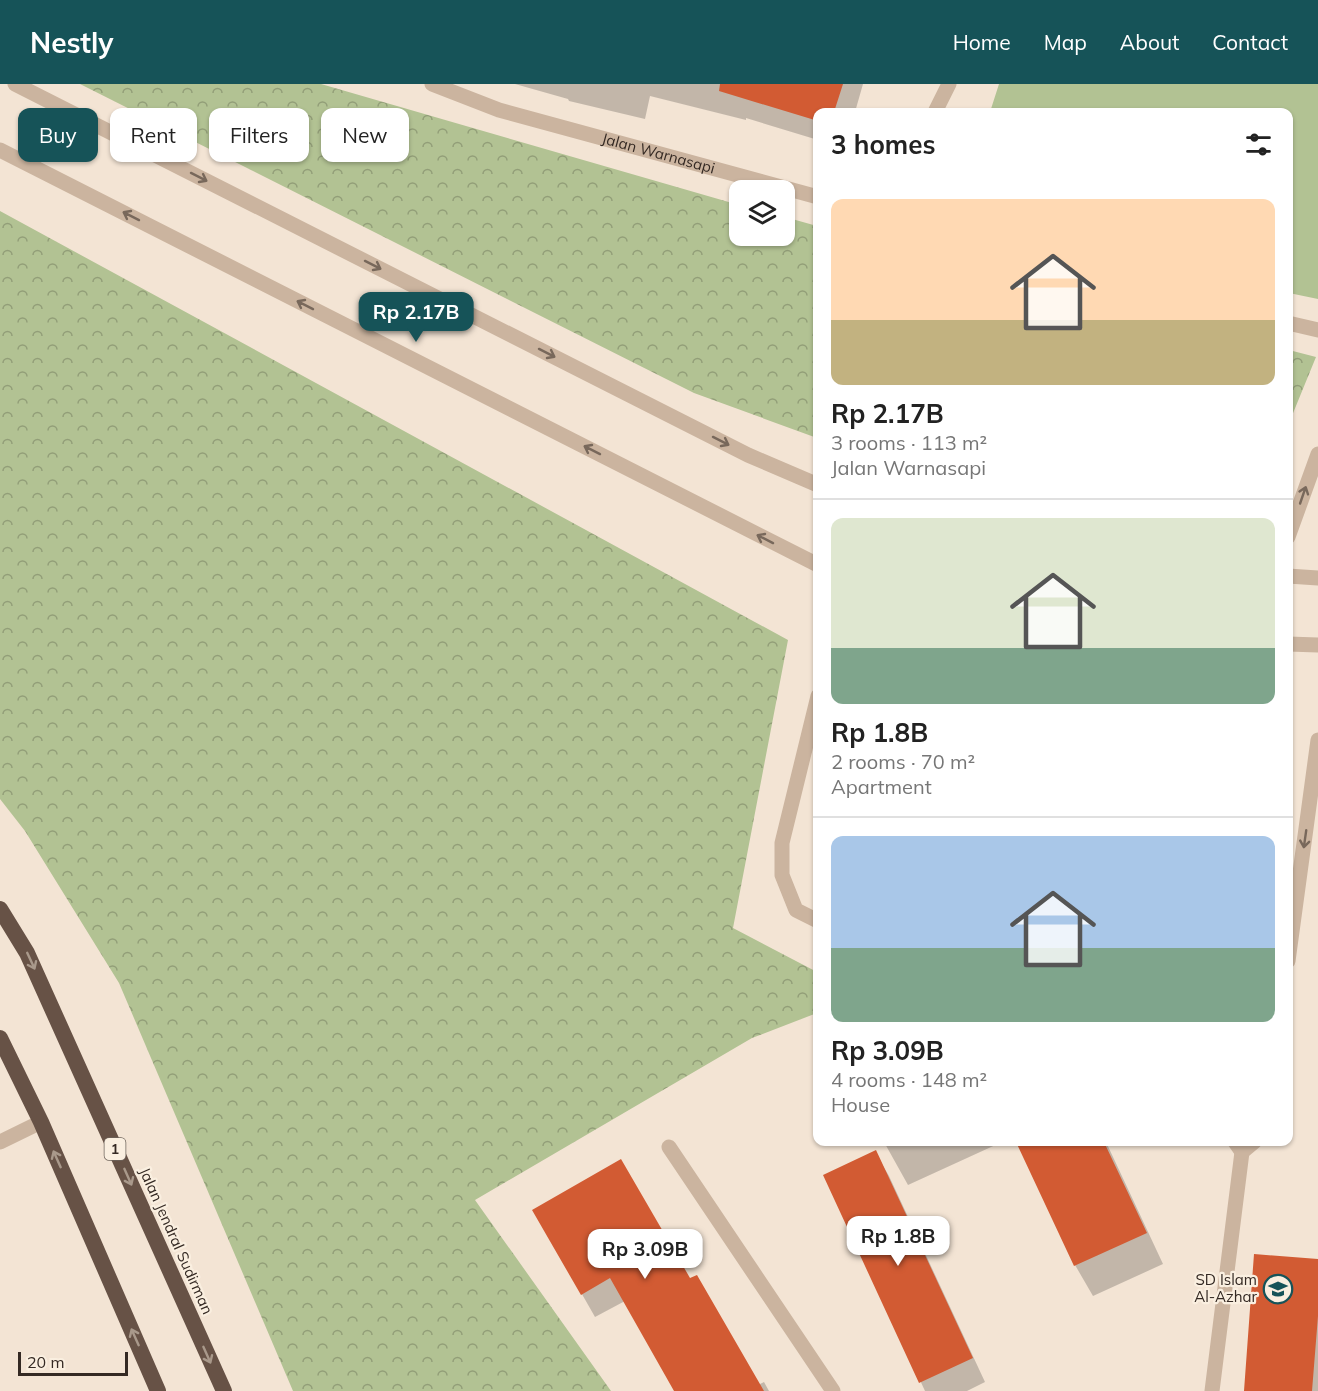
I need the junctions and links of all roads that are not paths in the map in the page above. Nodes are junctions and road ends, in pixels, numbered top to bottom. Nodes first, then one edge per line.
1 (15, 84) edge
2 (432, 84) edge
3 (949, 84) edge
4 (937, 108) edge
5 (0, 150) edge
6 (813, 196) edge
7 (1293, 324) edge
8 (1318, 330) edge
9 (1318, 454) edge
10 (813, 483) edge
11 (1293, 523) edge
12 (813, 562) edge
13 (1293, 576) edge
14 (1318, 578) edge
15 (1293, 644) edge
16 (1318, 645) edge
17 (813, 716) edge
18 (1318, 740) edge
19 (1, 910) edge
20 (813, 918) edge
21 (1293, 924) edge
22 (0, 1038) edge
23 (40, 1122) junction
24 (0, 1142) edge
25 (669, 1147) dead end
26 (1239, 1147) edge
27 (158, 1391) edge
28 (224, 1391) edge
29 (833, 1391) edge
30 (1212, 1391) edge

1 -> 10 street
2 - 6 street, Jalan Warnasapi
3 - 4 street
12 -> 5 street
7 - 8 street
11 -> 9 street
13 - 14 street
15 - 16 street
17 - 20 street
18 -> 21 street
19 -> 28 highway, Jalan Jendral Sudirman / 1
22 - 23 highway
23 - 24 street
27 -> 23 highway
25 - 29 street
26 - 30 street

